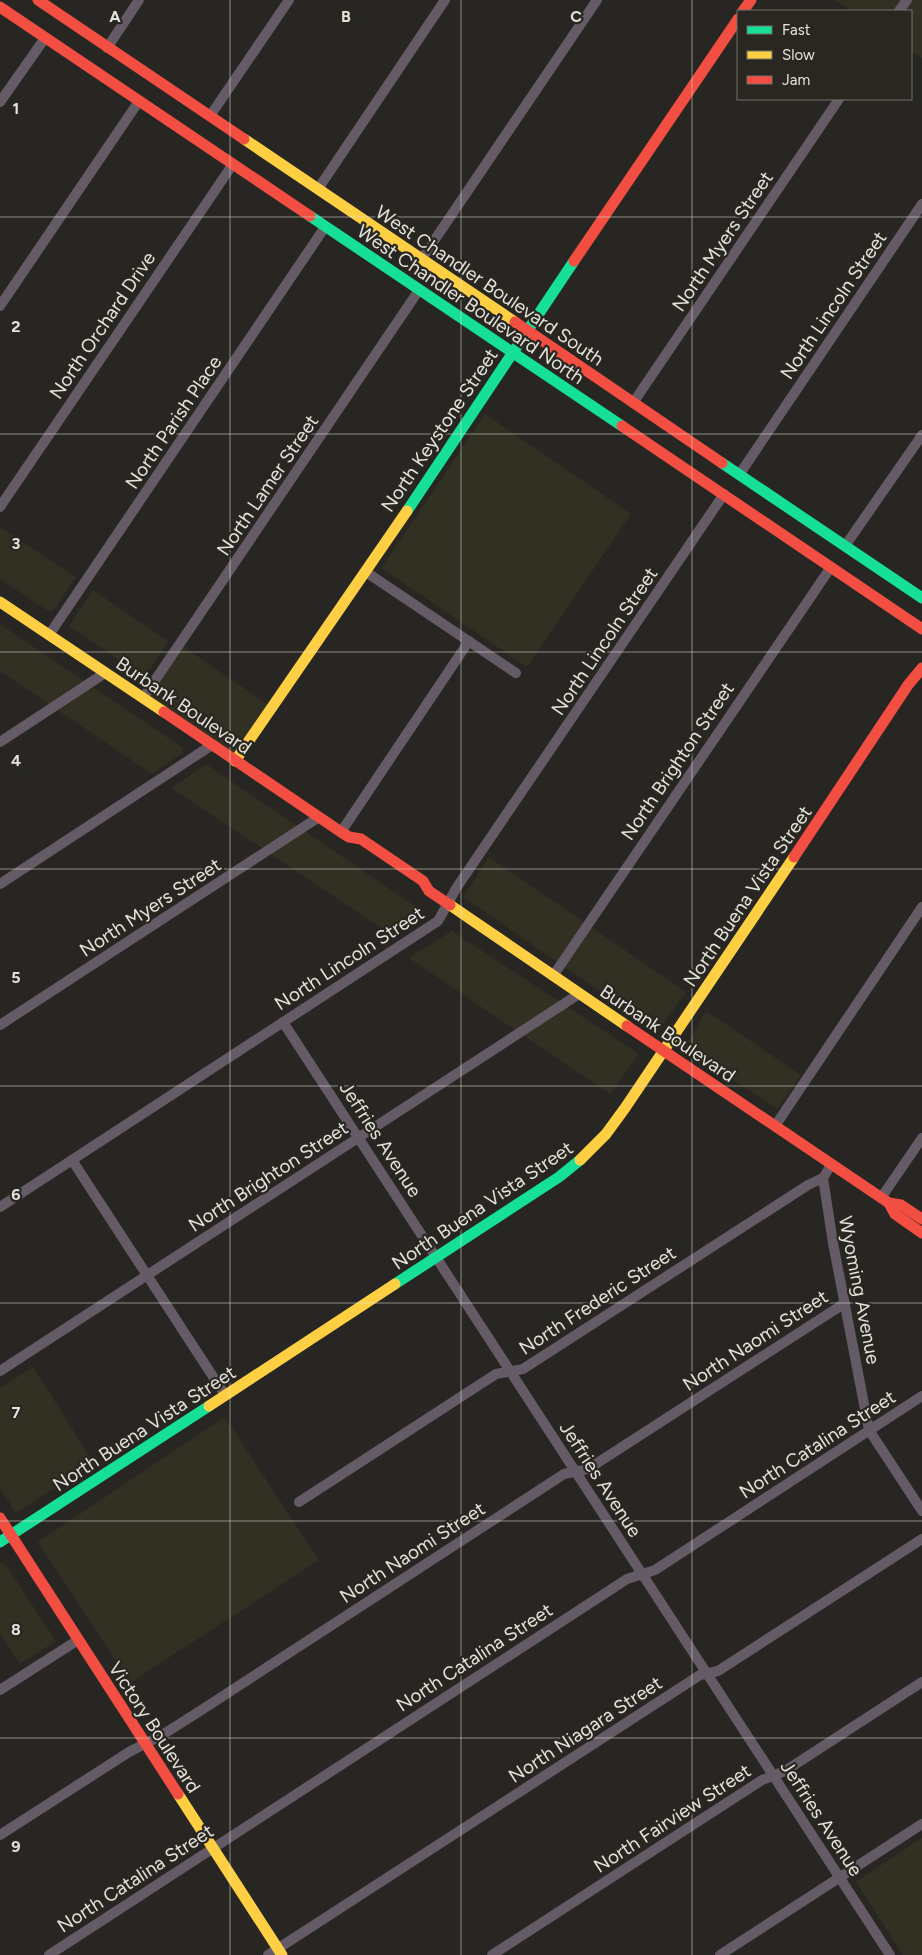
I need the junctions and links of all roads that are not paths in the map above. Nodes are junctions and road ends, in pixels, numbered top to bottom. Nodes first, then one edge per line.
1 (38, 0) edge
2 (139, 0) edge
3 (289, 0) edge
4 (445, 0) edge
5 (597, 0) edge
6 (0, 7) edge
7 (737, 20) edge
8 (46, 38) junction
9 (107, 48) junction
10 (838, 100) edge
11 (140, 101) junction
12 (0, 102) edge
13 (210, 116) junction
14 (233, 164) junction
15 (318, 189) junction
16 (922, 204) edge
17 (325, 227) junction
18 (421, 260) junction
19 (419, 290) junction
20 (0, 306) edge
21 (526, 332) junction
22 (512, 352) junction
23 (633, 402) junction
24 (922, 435) edge
25 (739, 475) junction
26 (724, 494) junction
27 (0, 507) edge
28 (845, 546) junction
29 (831, 567) junction
30 (366, 572) junction
31 (922, 598) edge
32 (0, 602) edge
33 (922, 629) edge
34 (49, 635) junction
35 (469, 641) junction
36 (922, 658) edge
37 (922, 668) edge
38 (105, 673) junction
39 (516, 673) dead end
40 (922, 683) edge
41 (906, 688) junction
42 (143, 698) junction
43 (0, 742) edge
44 (212, 745) junction
45 (235, 761) junction
46 (319, 817) junction
47 (345, 835) junction
48 (0, 884) edge
49 (447, 904) junction
50 (922, 907) edge
51 (554, 976) junction
52 (579, 994) junction
53 (283, 1022) junction
54 (0, 1026) edge
55 (664, 1051) junction
56 (774, 1126) junction
57 (359, 1138) junction
58 (922, 1138) edge
59 (72, 1160) junction
60 (831, 1165) junction
61 (823, 1178) junction
62 (885, 1201) junction
63 (0, 1207) edge
64 (922, 1219) edge
65 (922, 1233) edge
66 (437, 1258) junction
67 (147, 1276) junction
68 (845, 1303) junction
69 (0, 1371) edge
70 (510, 1371) junction
71 (225, 1396) junction
72 (922, 1396) edge
73 (869, 1430) junction
74 (576, 1471) junction
75 (299, 1502) dead end
76 (922, 1511) edge
77 (0, 1518) edge
78 (11, 1535) junction
79 (922, 1538) edge
80 (0, 1542) edge
81 (642, 1574) junction
82 (78, 1640) junction
83 (708, 1674) junction
84 (922, 1682) edge
85 (0, 1690) edge
86 (144, 1743) junction
87 (774, 1775) junction
88 (922, 1824) edge
89 (0, 1835) edge
90 (213, 1848) junction
91 (840, 1877) junction
92 (276, 1953) edge
93 (49, 1955) edge
94 (492, 1955) edge
95 (720, 1955) edge
96 (890, 1955) edge

1 - 9 main road, West Chandler Boulevard South
2 - 9 street
3 - 13 street
4 - 15 street
5 - 18 street
6 - 8 main road, West Chandler Boulevard North
7 - 21 main road, North Keystone Street
8 - 11 main road, West Chandler Boulevard North
8 - 12 street
9 - 13 main road, West Chandler Boulevard South
10 - 23 street, North Myers Street
11 - 14 main road, West Chandler Boulevard North
11 - 20 street
13 - 15 main road, West Chandler Boulevard South
14 - 17 main road, West Chandler Boulevard North
14 - 27 street, North Orchard Drive
15 - 18 main road, West Chandler Boulevard South
16 - 25 street, North Lincoln Street
17 - 19 main road, West Chandler Boulevard North
17 - 34 street, North Parish Place
18 - 21 main road, West Chandler Boulevard South
19 - 22 main road, West Chandler Boulevard North
19 - 42 street, North Lamer Street
21 - 22 main road, North Keystone Street
21 - 23 main road, West Chandler Boulevard South
22 - 26 main road, West Chandler Boulevard North
22 - 30 main road, North Keystone Street
23 - 25 main road, West Chandler Boulevard South
24 - 28 street
25 - 28 main road, West Chandler Boulevard South
26 - 29 main road, West Chandler Boulevard North
26 - 49 street, North Lincoln Street
28 - 31 main road, West Chandler Boulevard South
29 - 33 main road, West Chandler Boulevard North
29 - 51 street, North Brighton Street
30 - 35 street
30 - 45 main road, North Keystone Street
32 - 34 main road, Burbank Boulevard
34 - 38 main road, Burbank Boulevard
35 - 39 street
35 - 47 street
36 - 41 main road, North Buena Vista Street
37 - 41 main road
38 - 42 main road, Burbank Boulevard
38 - 43 street
40 - 41 main road
41 - 55 main road, North Buena Vista Street
42 - 44 main road, Burbank Boulevard
44 - 45 main road, Burbank Boulevard
44 - 48 street
45 - 46 main road, Burbank Boulevard
46 - 47 main road, Burbank Boulevard
46 - 54 street, North Myers Street
47 - 49 main road, Burbank Boulevard
49 - 51 main road, Burbank Boulevard
49 - 53 street, North Lincoln Street
50 - 56 street
51 - 52 main road, Burbank Boulevard
52 - 55 main road, Burbank Boulevard
52 - 57 street, North Brighton Street
53 - 57 street, Jeffries Avenue
53 - 59 street, North Lincoln Street
55 - 56 main road, Burbank Boulevard
55 - 66 main road, North Buena Vista Street
56 - 60 main road, Burbank Boulevard
57 - 66 street, Jeffries Avenue
57 - 67 street, North Brighton Street
58 - 62 street
59 - 63 street, North Lincoln Street
59 - 67 street
60 - 61 street
60 - 62 main road, Burbank Boulevard
61 - 68 street, Wyoming Avenue
61 - 70 street, North Frederic Street
62 - 64 main road, Burbank Boulevard
62 - 65 main road, Burbank Boulevard
66 - 70 street, Jeffries Avenue
66 - 71 main road, North Buena Vista Street
67 - 69 street, North Brighton Street
67 - 71 street
68 - 73 street, Wyoming Avenue
68 - 74 street, North Naomi Street
70 - 74 street, Jeffries Avenue
70 - 75 street, North Frederic Street
71 - 78 main road, North Buena Vista Street
72 - 73 street, North Catalina Street
73 - 76 street, Wyoming Avenue
73 - 81 street, North Catalina Street
74 - 81 street, Jeffries Avenue
74 - 86 street, North Naomi Street
77 - 78 main road, Victory Boulevard
78 - 80 main road, North Buena Vista Street
78 - 82 main road, Victory Boulevard
79 - 83 street, North Niagara Street
81 - 83 street, Jeffries Avenue
81 - 90 street, North Catalina Street
82 - 85 street
82 - 86 main road, Victory Boulevard
83 - 87 street, Jeffries Avenue
83 - 92 street, North Niagara Street
84 - 87 street, North Fairview Street
86 - 89 street, North Naomi Street
86 - 90 main road, Victory Boulevard
87 - 91 street, Jeffries Avenue
87 - 94 street, North Fairview Street
88 - 91 street
90 - 92 main road, Victory Boulevard
90 - 93 street, North Catalina Street
91 - 95 street
91 - 96 street, Jeffries Avenue

